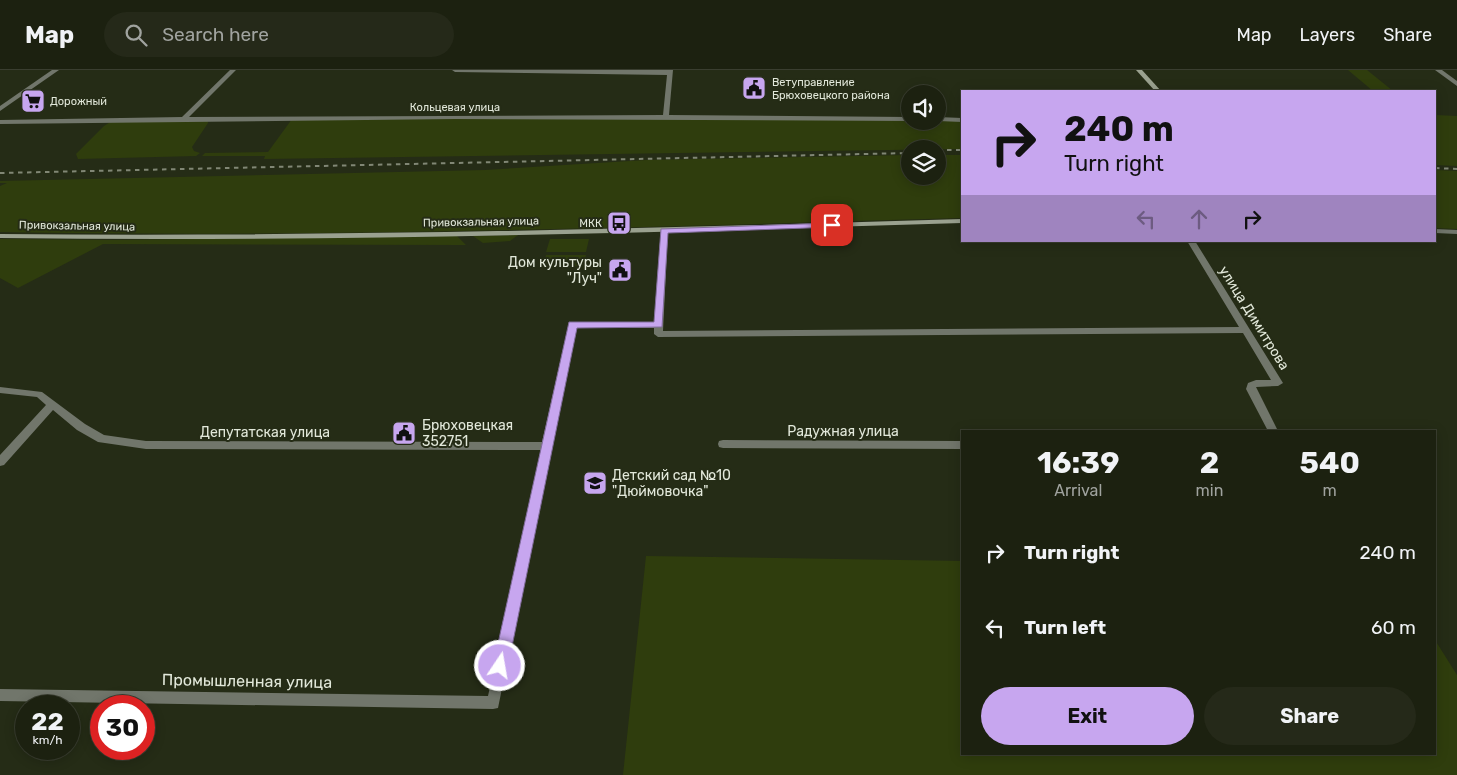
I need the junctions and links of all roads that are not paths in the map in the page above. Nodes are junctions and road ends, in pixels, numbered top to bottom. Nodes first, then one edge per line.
1 (56, 70) edge
2 (233, 70) edge
3 (455, 70) edge
4 (1139, 70) edge
5 (1438, 70) edge
6 (670, 71) edge
7 (1457, 84) edge
8 (1157, 90) edge
9 (0, 109) edge
10 (666, 117) junction
11 (184, 118) junction
12 (901, 119) edge
13 (946, 119) edge
14 (961, 120) edge
15 (0, 122) edge
16 (961, 221) edge
17 (664, 230) junction
18 (1436, 231) edge
19 (1457, 232) edge
20 (0, 236) edge
21 (1192, 242) edge
22 (658, 325) junction
23 (1246, 330) junction
24 (0, 390) edge
25 (52, 405) junction
26 (1273, 430) edge
27 (724, 444) dead end
28 (961, 445) edge
29 (547, 446) junction
30 (0, 462) edge
31 (0, 696) edge

1 - 9 street
2 - 11 street
3 - 6 street
4 - 8 main road
5 - 7 street
6 - 10 street
10 - 11 street, Кольцевая улица
10 - 12 street, Кольцевая улица
11 - 15 street, Кольцевая улица
13 - 14 street
16 - 17 main road, Привокзальная улица
17 - 20 main road, Привокзальная улица
17 - 22 street
18 - 19 street
21 - 23 street, улица Димитрова
22 - 23 street
22 - 29 street
23 - 26 street, улица Димитрова
24 - 25 street, Депутатская улица
25 - 29 street, Депутатская улица
25 - 30 street
27 - 28 street, Радужная улица
29 - 31 street, Промышленная улица

